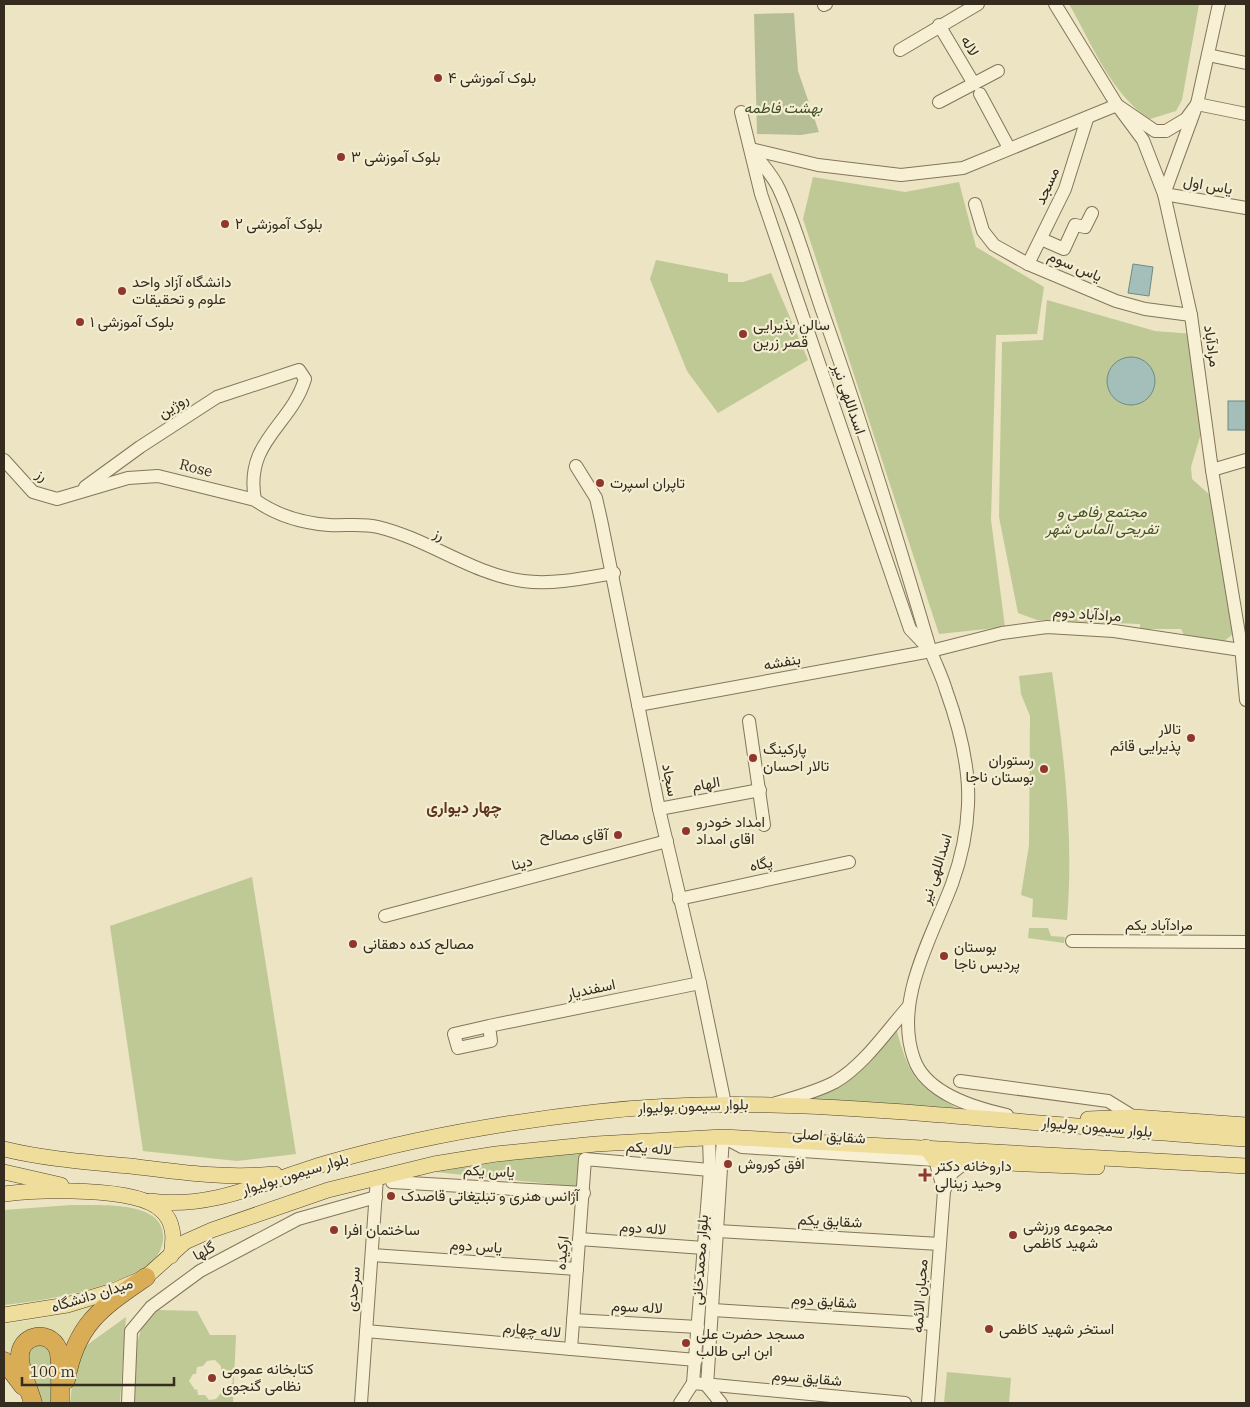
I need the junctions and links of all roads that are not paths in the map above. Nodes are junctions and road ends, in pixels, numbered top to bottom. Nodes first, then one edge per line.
1 (978, 4) edge
2 (1055, 4) edge
3 (1220, 4) edge
4 (939, 25) junction
5 (900, 50) dead end
6 (1208, 56) junction
7 (1246, 63) edge
8 (998, 71) dead end
9 (977, 89) junction
10 (939, 102) dead end
11 (1197, 104) junction
12 (1117, 105) junction
13 (741, 112) dead end
14 (1246, 114) edge
15 (1087, 118) junction
16 (1009, 148) junction
17 (751, 149) junction
18 (1164, 194) junction
19 (975, 204) dead end
20 (1246, 208) edge
21 (1092, 213) dead end
22 (1041, 238) junction
23 (1028, 264) junction
24 (1191, 315) junction
25 (4, 460) edge
26 (1246, 460) edge
27 (576, 466) dead end
28 (1212, 470) junction
29 (128, 478) joint
30 (78, 493) junction
31 (255, 500) junction
32 (614, 573) junction
33 (1242, 650) junction
34 (931, 651) junction
35 (1246, 700) edge
36 (638, 705) junction
37 (749, 721) dead end
38 (760, 790) junction
39 (659, 809) junction
40 (764, 825) dead end
41 (667, 841) junction
42 (849, 862) dead end
43 (680, 898) junction
44 (385, 916) dead end
45 (1072, 941) dead end
46 (1246, 942) edge
47 (700, 983) junction
48 (908, 1007) junction
49 (489, 1026) dead end
50 (960, 1081) dead end
51 (724, 1104) junction
52 (773, 1104) junction
53 (1134, 1117) junction
54 (1036, 1121) junction
55 (1246, 1125) edge
56 (716, 1138) junction
57 (1246, 1139) edge
58 (926, 1147) junction
59 (4, 1149) edge
60 (585, 1159) joint
61 (935, 1160) junction
62 (967, 1161) junction
63 (1192, 1162) junction
64 (326, 1163) junction
65 (1246, 1166) edge
66 (710, 1170) junction
67 (4, 1172) edge
68 (377, 1177) junction
69 (392, 1182) dead end
70 (944, 1191) junction
71 (97, 1192) junction
72 (584, 1193) junction
73 (4, 1194) edge
74 (376, 1197) junction
75 (150, 1202) junction
76 (718, 1231) junction
77 (579, 1239) junction
78 (940, 1244) junction
79 (704, 1248) junction
80 (372, 1255) junction
81 (171, 1256) junction
82 (577, 1269) junction
83 (146, 1277) junction
84 (713, 1310) junction
85 (4, 1315) edge
86 (573, 1320) junction
87 (934, 1324) junction
88 (698, 1327) junction
89 (366, 1331) junction
90 (571, 1350) junction
91 (696, 1360) junction
92 (4, 1361) edge
93 (694, 1383) junction
94 (707, 1386) junction
95 (33, 1403) edge
96 (62, 1403) edge
97 (128, 1403) edge
98 (361, 1403) edge
99 (680, 1403) edge
100 (721, 1403) edge
101 (905, 1403) edge
102 (928, 1403) edge

1 - 4 street
2 - 12 street
3 - 6 street
4 - 5 street
4 - 9 street, لاله
6 - 7 street
6 - 11 street
8 - 9 street
9 - 10 street
9 - 16 street, لاله
11 - 12 street
11 - 14 street
11 - 18 street
12 - 15 street
12 - 18 street
13 - 17 street, اسداللهی نیر
15 - 16 street
15 - 22 street, مسجد
16 - 17 street
17 - 34 street, اسداللهی نیر
17 - 34 street, اسداللهی نیر
18 - 20 street, یاس اول
18 - 24 street, مرادآباد
19 - 23 street, یاس سوم
21 - 22 street
22 - 23 street, مسجد
23 - 24 street, یاس سوم
24 - 28 street, مرادآباد
25 - 30 street, رز
26 - 28 street
27 - 32 street, سجاد
28 - 33 street, مرادآباد
29 - 30 street, رز
29 - 31 street, Rose
30 - 31 street, روژین
31 - 32 street, رز
32 - 36 street, سجاد
33 - 34 street, مرادآباد دوم
33 - 35 street, مرادآباد
34 - 36 street, بنفشه
34 - 48 street, اسداللهی نیر
36 - 39 street, سجاد
37 - 38 street
38 - 39 street, الهام
38 - 40 street
39 - 41 street, سجاد
41 - 43 street, سجاد
41 - 44 street, دینا
42 - 43 street, پگاه
43 - 47 street, سجاد
45 - 46 street, مرادآباد یکم
47 - 49 street, اسفندیار
47 - 51 street, سجاد
48 - 52 street, اسداللهی نیر
48 - 54 street, اسداللهی نیر
50 - 53 street
51 - 52 main road, بلوار سیمون بولیوار
51 - 64 main road, بلوار سیمون بولیوار
52 - 54 main road, بلوار سیمون بولیوار
53 - 54 main road
53 - 55 main road
54 - 57 main road, بلوار سیمون بولیوار
56 - 58 main road, بلوار سیمون بولیوار
56 - 61 street, شقایق اصلی
56 - 66 street, بلوار محمدخانی
56 - 68 main road, بلوار سیمون بولیوار
56 - 76 street, بلوار محمدخانی
58 - 61 main road
58 - 63 main road, بلوار سیمون بولیوار
59 - 64 main road
60 - 66 street, لاله یکم
60 - 72 street, ارکیده
61 - 62 main road
61 - 70 street, محبان الائمه
62 - 63 main road
62 - 70 street, محبان الائمه
63 - 65 main road, بلوار سیمون بولیوار
64 - 75 main road, بلوار سیمون بولیوار
66 - 79 street, بلوار محمدخانی
67 - 71 main road
68 - 74 street, سرحدی
68 - 81 main road, بلوار سیمون بولیوار
69 - 72 street, یاس یکم
70 - 78 street, محبان الائمه
71 - 73 main road
71 - 75 main road
72 - 77 street, ارکیده
74 - 80 street, سرحدی
74 - 97 street, گلها
75 - 81 main road
76 - 78 street, شقایق یکم
76 - 84 street, بلوار محمدخانی
77 - 79 street, لاله دوم
77 - 82 street, ارکیده
78 - 87 street, محبان الائمه
79 - 88 street, بلوار محمدخانی
80 - 82 street, یاس دوم
80 - 89 street, سرحدی
81 - 83 main road, میدان دانشگاه
82 - 86 street, ارکیده
83 - 85 main road, میدان دانشگاه
83 - 96 highway
84 - 87 street, شقایق دوم
84 - 94 street, بلوار محمدخانی
86 - 88 street, لاله سوم
86 - 90 street, ارکیده
87 - 102 street, محبان الائمه
88 - 91 street, بلوار محمدخانی
89 - 90 street, لاله چهارم
89 - 98 street, سرحدی
90 - 91 street, لاله چهارم
91 - 93 street, بلوار محمدخانی
92 - 95 highway
93 - 94 street, شقایق سوم
93 - 99 street
94 - 100 street
94 - 101 street, شقایق سوم
95 - 96 highway

